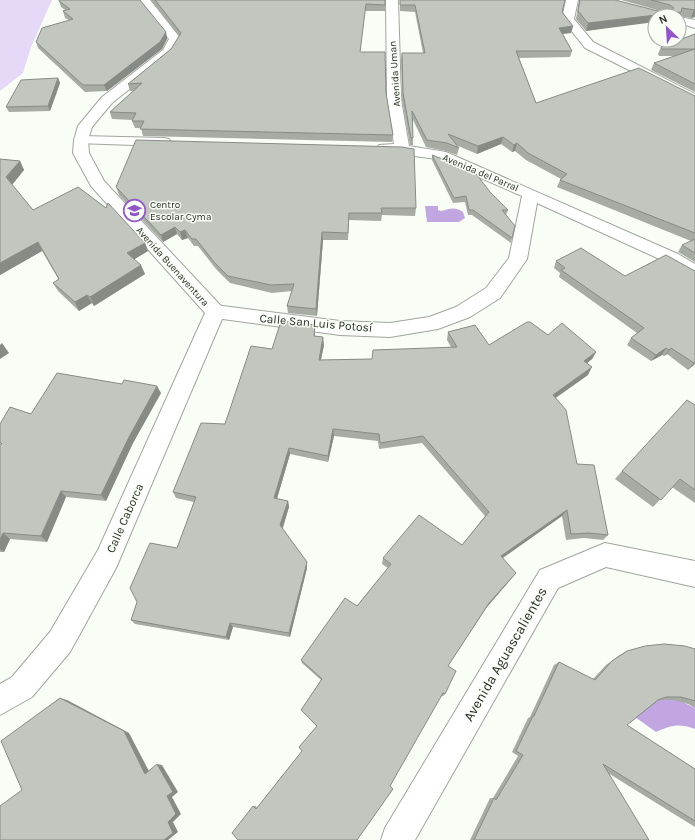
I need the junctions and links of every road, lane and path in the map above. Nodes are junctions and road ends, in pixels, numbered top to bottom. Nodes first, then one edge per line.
1 (144, 0) edge
2 (392, 0) edge
3 (572, 0) edge
4 (695, 99) edge
5 (81, 140) junction
6 (182, 143) edge
7 (371, 148) edge
8 (402, 149) junction
9 (531, 194) junction
10 (695, 272) edge
11 (215, 312) junction
12 (695, 574) edge
13 (0, 700) edge
14 (397, 840) edge

1 - 5 street
2 - 8 street, Avenida Uman
3 - 4 street
5 - 6 street
5 - 11 street, Avenida Buenaventura
7 - 8 street, Avenida del Parral
8 - 9 street, Avenida del Parral
9 - 10 street, Avenida del Parral
9 - 11 street, Calle San Luis Potosí
11 - 13 street, Calle Caborca
12 - 14 street, Avenida Aguascalientes

